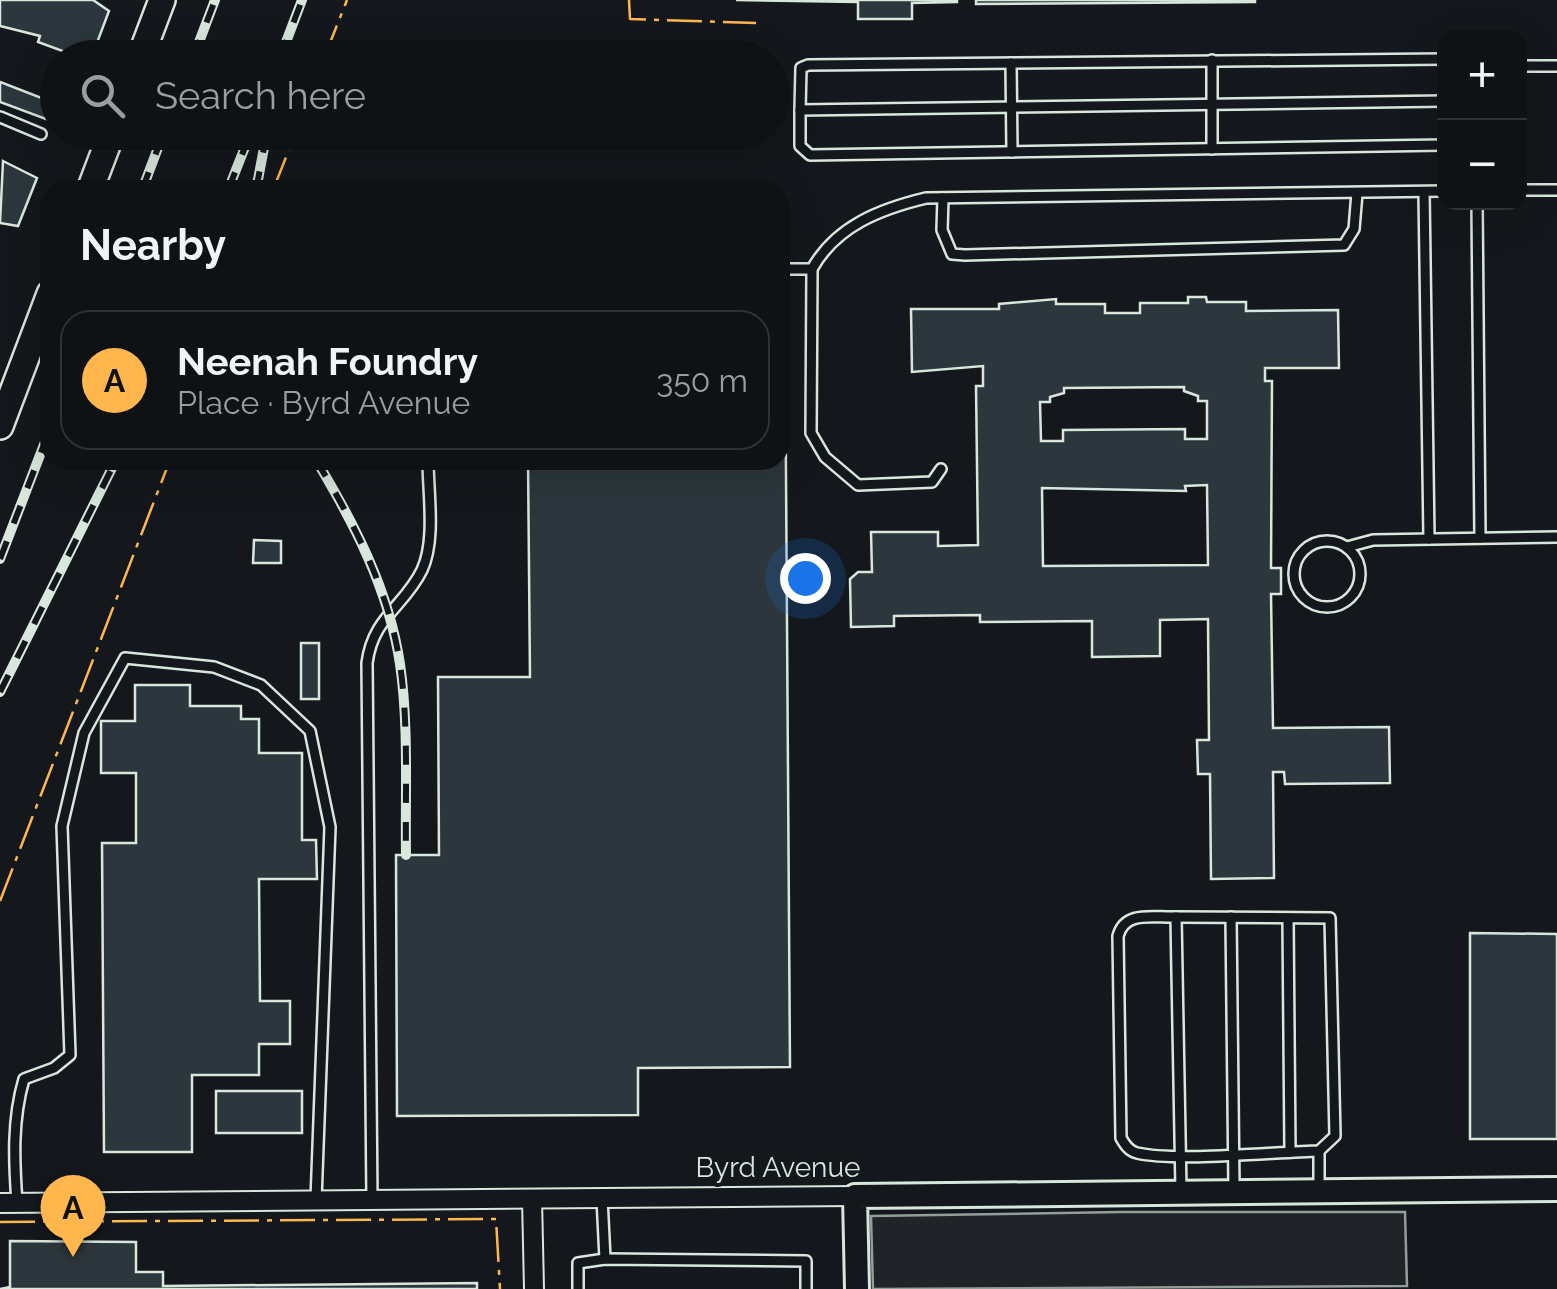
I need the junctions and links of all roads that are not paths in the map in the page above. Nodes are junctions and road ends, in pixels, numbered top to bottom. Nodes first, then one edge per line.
1 (162, 0) edge
2 (147, 40) edge
3 (1437, 59) edge
4 (1212, 60) junction
5 (1011, 63) junction
6 (1527, 66) edge
7 (1557, 66) edge
8 (1437, 101) edge
9 (1212, 104) junction
10 (1011, 107) junction
11 (800, 110) junction
12 (0, 117) edge
13 (40, 134) edge
14 (1437, 146) edge
15 (1212, 149) junction
16 (105, 150) edge
17 (1012, 152) junction
18 (94, 180) edge
19 (1527, 190) edge
20 (1557, 190) edge
21 (1437, 191) edge
22 (1357, 192) junction
23 (1424, 192) junction
24 (942, 198) junction
25 (1477, 210) edge
26 (790, 269) edge
27 (812, 269) junction
28 (40, 318) edge
29 (3, 409) edge
30 (428, 470) edge
31 (941, 470) dead end
32 (1557, 536) edge
33 (1480, 538) junction
34 (1429, 539) junction
35 (1347, 547) junction
36 (1231, 917) junction
37 (1176, 918) junction
38 (1288, 918) junction
39 (1290, 1152) junction
40 (1319, 1152) junction
41 (1233, 1153) junction
42 (1180, 1154) junction
43 (1557, 1189) edge
44 (1319, 1193) junction
45 (1182, 1194) junction
46 (1234, 1194) junction
47 (855, 1196) junction
48 (602, 1198) junction
49 (532, 1199) junction
50 (316, 1200) junction
51 (372, 1200) junction
52 (8, 1203) edge
53 (605, 1259) junction
54 (534, 1289) edge
55 (578, 1289) edge
56 (806, 1289) edge
57 (856, 1289) edge

1 - 2 main road
3 - 4 lane
4 - 5 lane
4 - 9 lane
5 - 10 lane
5 - 11 lane
6 - 7 lane
8 - 9 lane
9 - 10 lane
9 - 15 lane
10 - 11 lane
10 - 17 lane
11 - 17 lane
12 - 13 lane
14 - 15 lane
15 - 17 lane
16 - 18 main road
19 - 20 lane
21 - 23 lane
22 - 23 lane
22 - 24 lane
22 - 24 lane
23 - 34 lane
24 - 27 lane
25 - 33 lane
26 - 27 lane
27 - 31 lane
28 - 29 main road
30 - 51 lane
32 - 33 lane
33 - 34 lane
34 - 35 lane
35 - 35 lane
36 - 37 lane
36 - 38 lane
36 - 41 lane
37 - 42 lane
37 - 42 lane
38 - 39 lane
38 - 40 lane
39 - 40 lane
39 - 41 lane
40 - 44 lane
41 - 42 lane
41 - 46 lane
42 - 45 lane
43 - 44 street, Byrd Avenue
44 - 46 street, Byrd Avenue
45 - 46 street, Byrd Avenue
45 - 47 street, Byrd Avenue
47 - 48 street, Byrd Avenue
47 - 57 street
48 - 49 street, Byrd Avenue
48 - 53 lane
49 - 51 street, Byrd Avenue
49 - 54 street
50 - 51 street, Byrd Avenue
50 - 52 street, Byrd Avenue
50 - 52 lane
53 - 55 lane
53 - 56 lane

